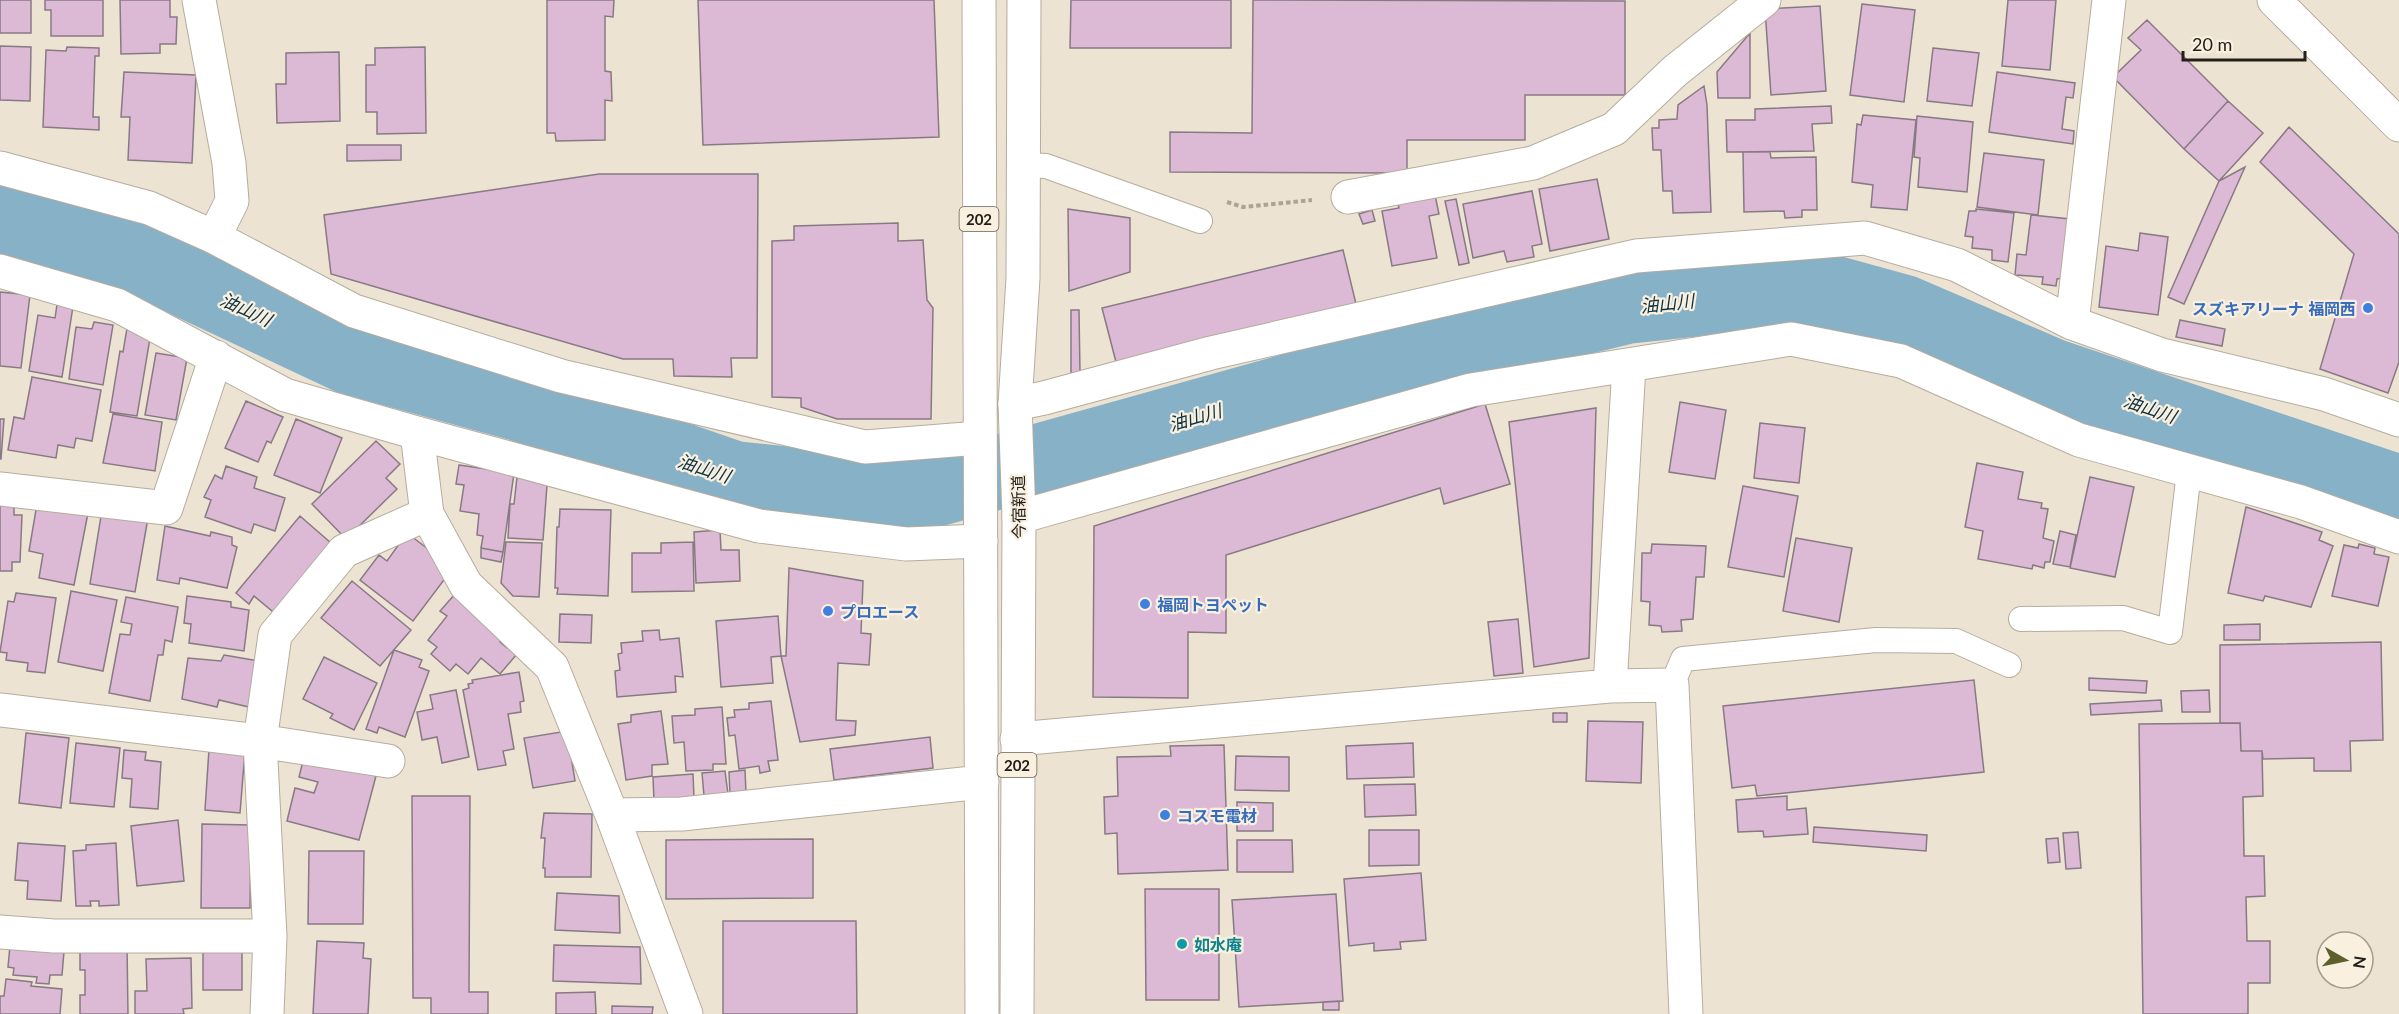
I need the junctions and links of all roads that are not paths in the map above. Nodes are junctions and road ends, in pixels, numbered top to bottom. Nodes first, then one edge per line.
1 (199, 0) edge
2 (979, 0) edge
3 (1024, 0) edge
4 (1764, 0) edge
5 (2109, 0) edge
6 (2274, 0) edge
7 (2399, 125) edge
8 (1025, 165) junction
9 (0, 168) edge
10 (1348, 197) dead end
11 (1200, 222) dead end
12 (213, 237) junction
13 (0, 271) edge
14 (2072, 323) junction
15 (216, 357) junction
16 (1629, 366) junction
17 (1029, 401) junction
18 (2399, 420) edge
19 (417, 433) junction
20 (979, 438) junction
21 (2189, 472) junction
22 (0, 489) edge
23 (1032, 513) junction
24 (427, 514) junction
25 (2399, 537) edge
26 (981, 541) junction
27 (2021, 619) dead end
28 (2008, 665) dead end
29 (1672, 685) junction
30 (1610, 686) junction
31 (0, 710) edge
32 (1017, 739) junction
33 (260, 741) junction
34 (388, 761) dead end
35 (982, 782) junction
36 (612, 815) junction
37 (0, 932) edge
38 (270, 936) junction
39 (267, 1014) edge
40 (686, 1014) edge
41 (982, 1014) edge
42 (1017, 1014) edge
43 (1686, 1014) edge

1 - 12 main road
2 - 20 main road, 202
3 - 8 main road, 今宿新道 / 202
4 - 10 main road
5 - 14 main road
6 - 7 main road
8 - 11 lane
8 - 17 main road, 今宿新道 / 202
9 - 12 main road
12 - 20 main road
13 - 15 main road
14 - 17 main road
14 - 18 main road
15 - 19 main road
15 - 22 main road
16 - 21 main road
16 - 23 main road
16 - 30 main road
17 - 23 main road, 今宿新道 / 202
19 - 24 main road
19 - 26 main road
20 - 26 main road, 202
21 - 25 main road
21 - 27 lane
23 - 32 main road, 今宿新道 / 202
24 - 33 main road
24 - 36 main road
26 - 35 main road, 202
28 - 29 lane
29 - 30 main road
29 - 43 main road
30 - 32 main road
31 - 33 main road
32 - 42 main road, 今宿新道 / 202
33 - 34 main road
33 - 38 main road
35 - 36 main road
35 - 41 main road, 202
36 - 40 main road
37 - 38 main road
38 - 39 main road

